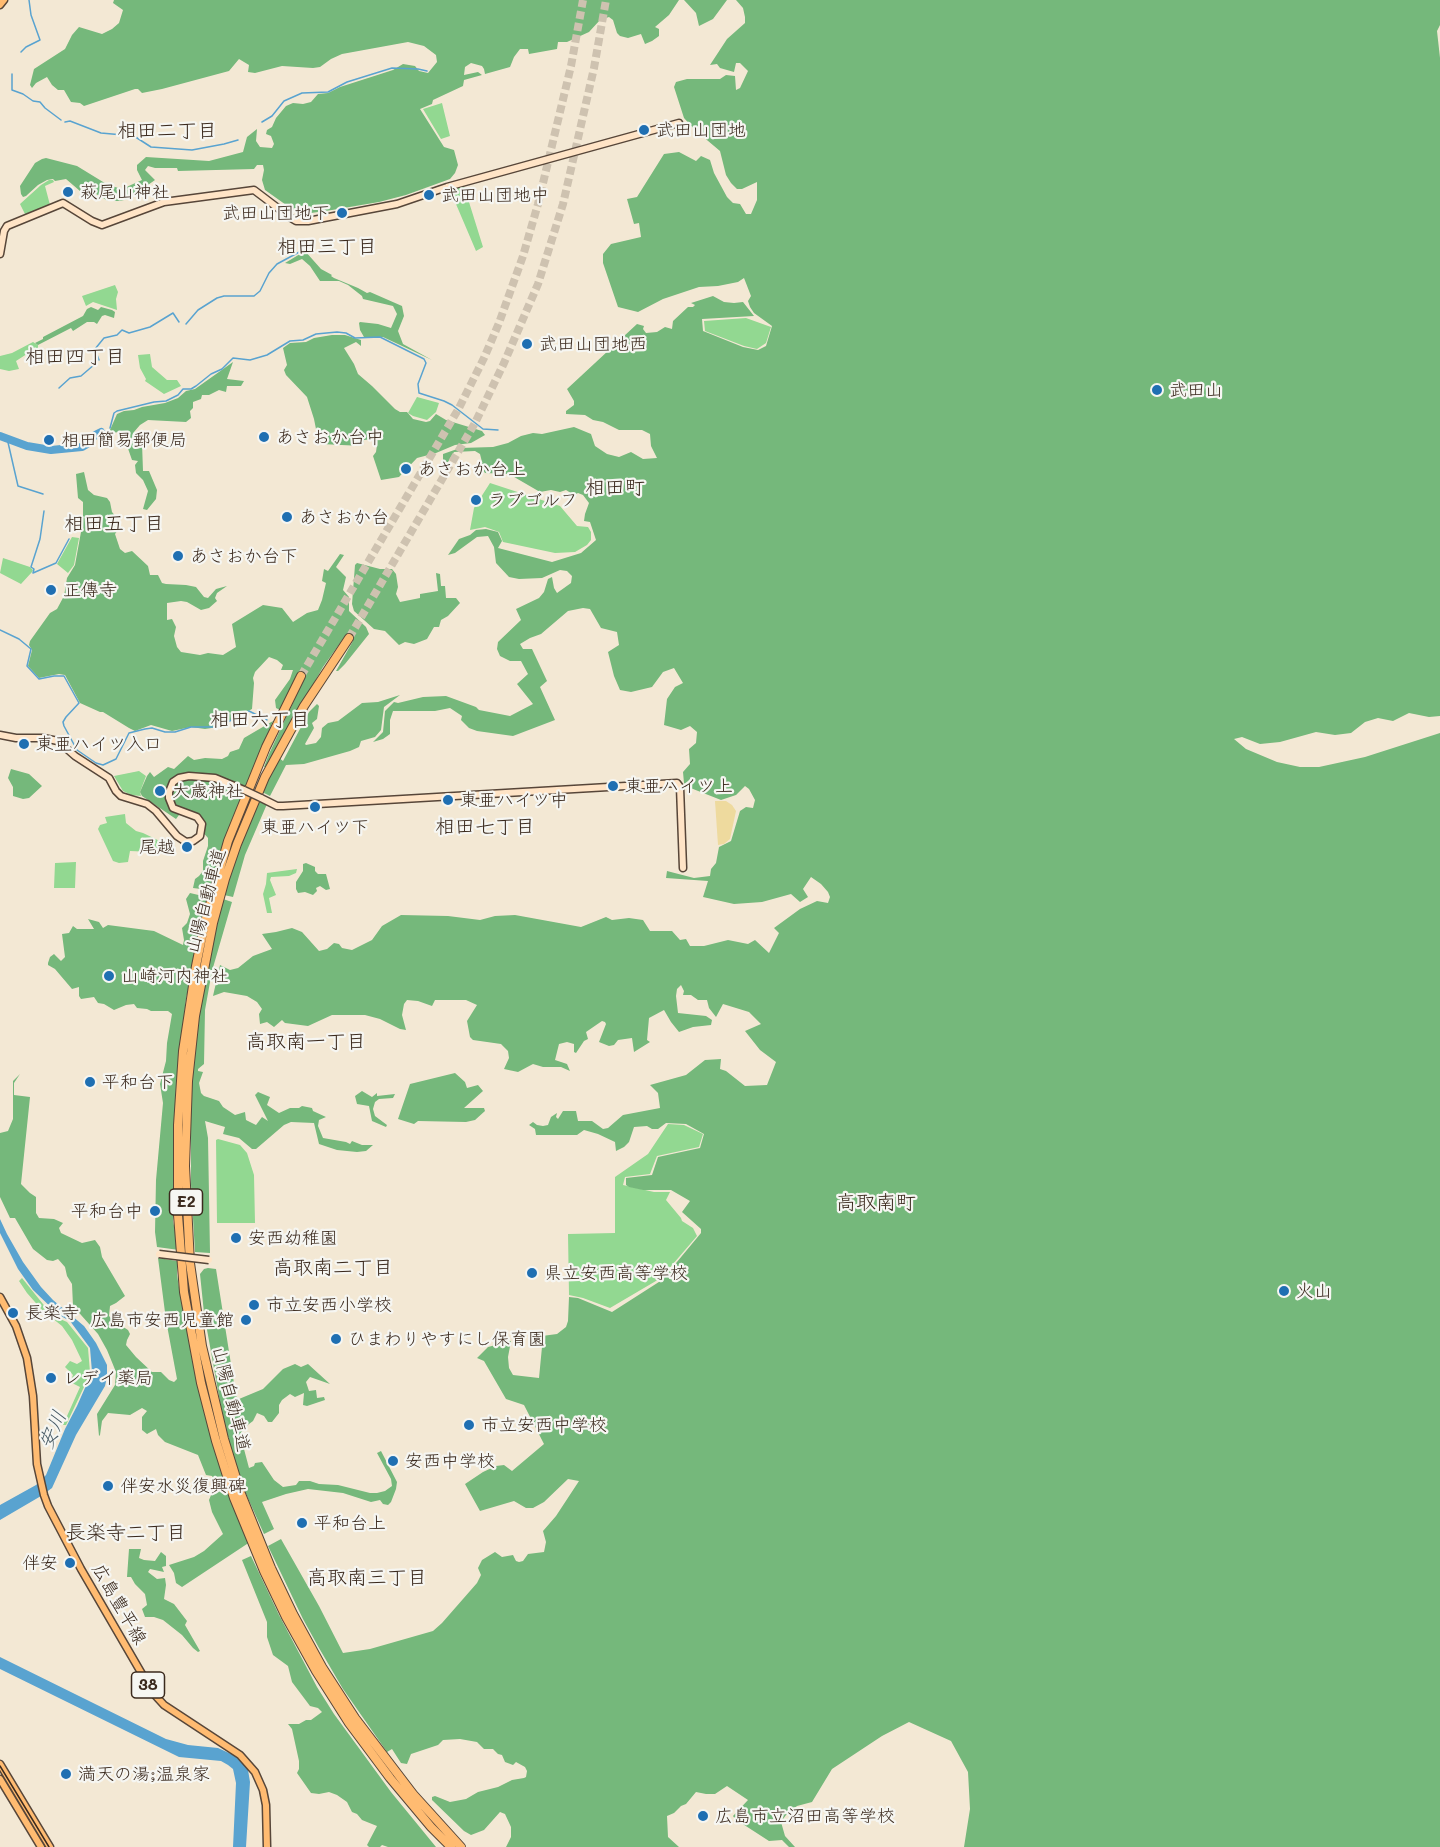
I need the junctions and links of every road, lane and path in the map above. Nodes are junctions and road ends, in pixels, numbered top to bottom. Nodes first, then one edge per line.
1 (4, 0) edge
2 (0, 5) edge
3 (679, 123) dead end
4 (0, 254) edge
5 (349, 638) tunnel mouth
6 (301, 676) tunnel mouth
7 (0, 735) edge
8 (683, 868) dead end
9 (159, 1254) dead end
10 (208, 1260) dead end
11 (0, 1297) edge
12 (0, 1764) edge
13 (0, 1779) edge
14 (410, 1797) junction
15 (41, 1847) edge
16 (50, 1847) edge
17 (267, 1847) edge
18 (443, 1847) edge
19 (451, 1847) edge
20 (461, 1847) edge
21 (468, 1847) edge

1 - 2 main road
3 - 4 street
5 - 14 highway, 山陽自動車道 / E2
6 - 14 highway, 山陽自動車道 / E2
7 - 8 street, bridge
9 - 10 street, bridge
11 - 17 main road, 広島豊平線 / 38
12 - 16 main road
13 - 15 main road
14 - 18 highway
14 - 19 highway, 山陽自動車道 / E2
14 - 20 highway, 山陽自動車道 / E2
14 - 21 highway

